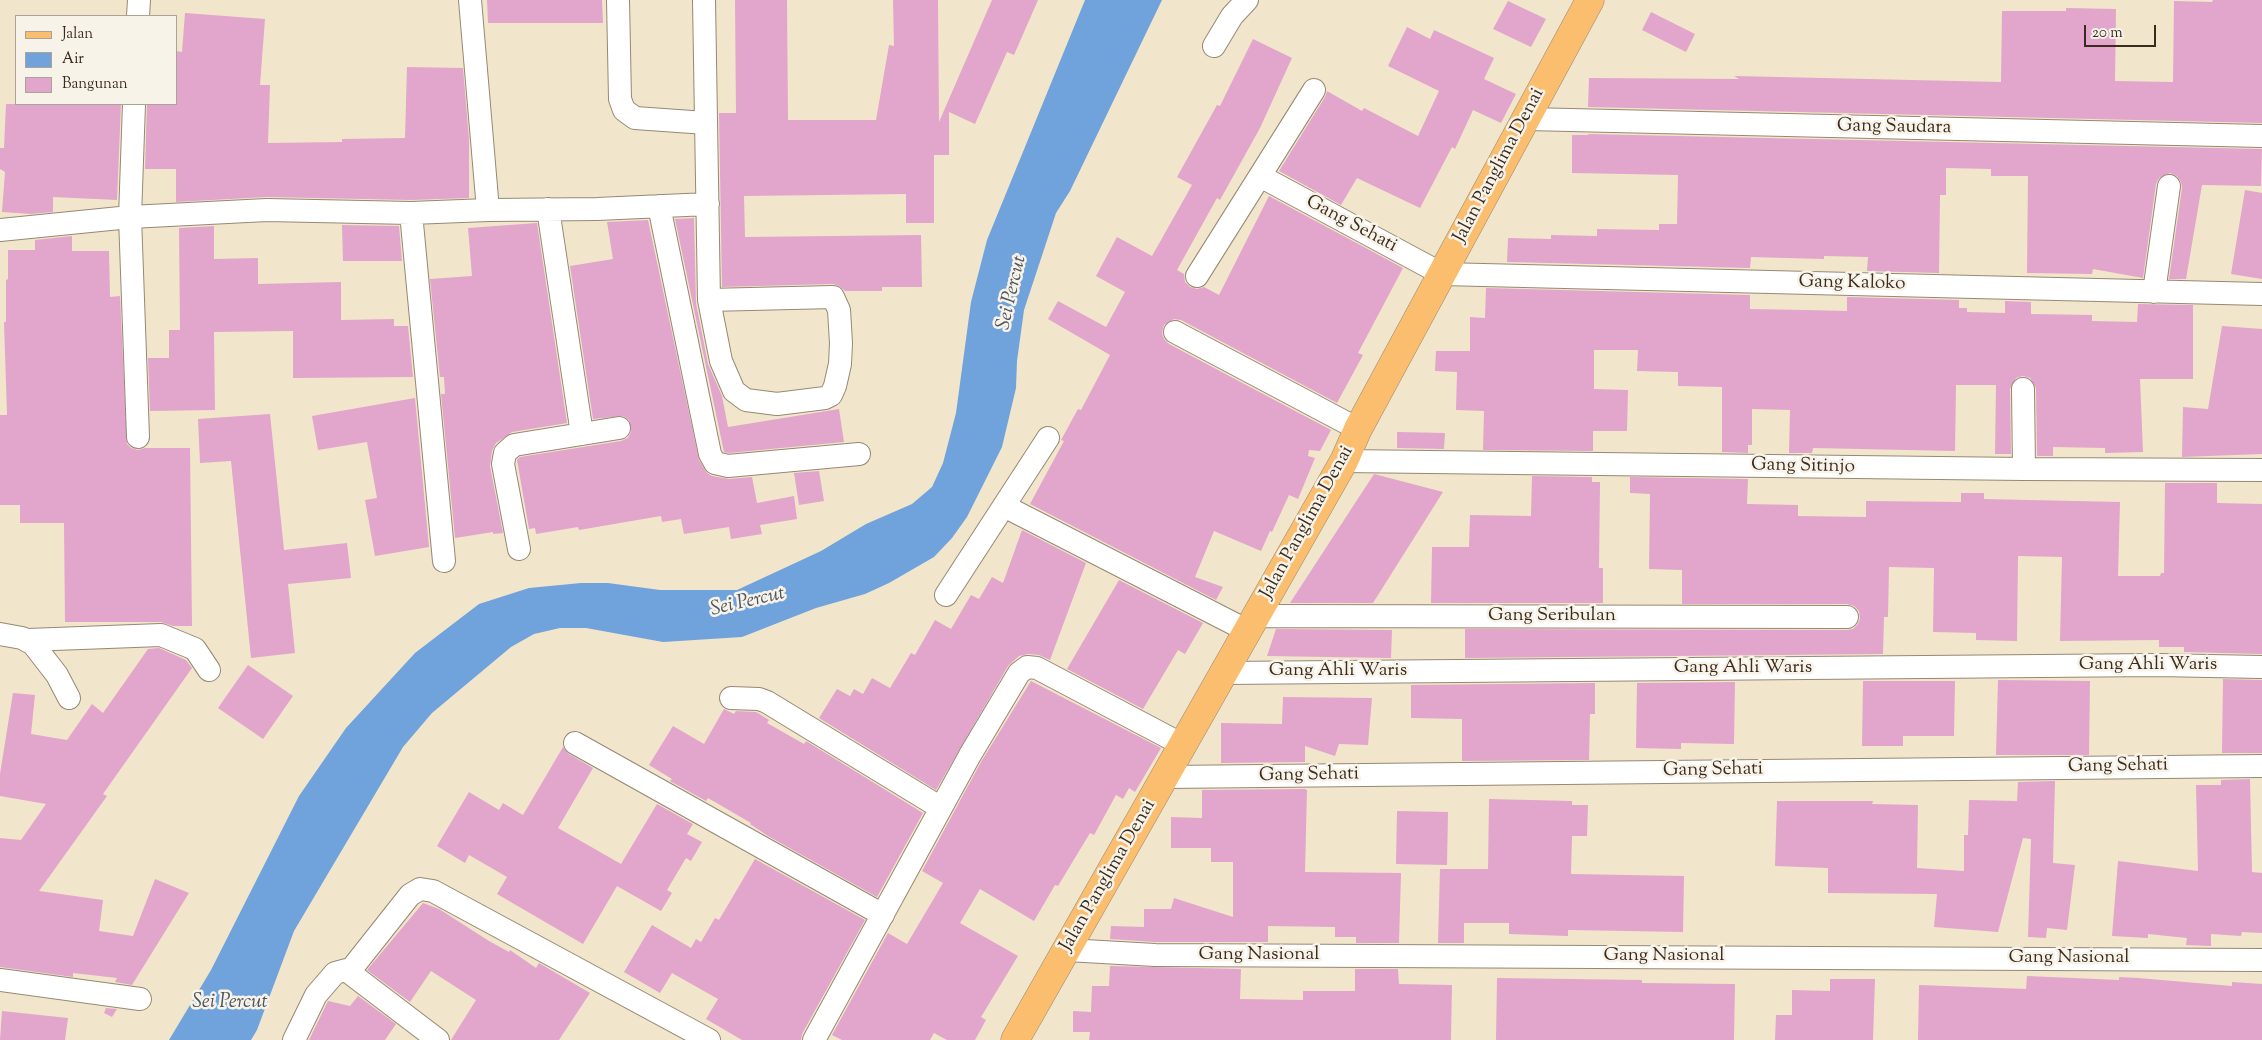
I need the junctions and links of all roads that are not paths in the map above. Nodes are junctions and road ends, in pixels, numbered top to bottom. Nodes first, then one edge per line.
1 (139, 0) edge
2 (470, 0) edge
3 (618, 0) edge
4 (704, 0) edge
5 (1247, 0) edge
6 (1590, 0) edge
7 (138, 15) edge
8 (1214, 46) dead end
9 (1314, 90) dead end
10 (134, 105) edge
11 (1527, 119) junction
12 (706, 123) junction
13 (2262, 136) edge
14 (1260, 176) junction
15 (2169, 186) dead end
16 (708, 204) junction
17 (659, 206) junction
18 (548, 209) junction
19 (488, 210) junction
20 (411, 212) junction
21 (130, 217) junction
22 (0, 230) edge
23 (1442, 274) junction
24 (1197, 276) dead end
25 (2154, 292) junction
26 (2262, 294) edge
27 (709, 300) junction
28 (1175, 332) dead end
29 (2023, 389) dead end
30 (619, 428) dead end
31 (1358, 429) junction
32 (582, 434) junction
33 (138, 436) dead end
34 (1048, 438) dead end
35 (859, 454) dead end
36 (1344, 462) junction
37 (2024, 470) junction
38 (2262, 470) edge
39 (1004, 506) junction
40 (519, 548) dead end
41 (444, 561) dead end
42 (946, 595) dead end
43 (1847, 617) dead end
44 (1252, 624) junction
45 (0, 634) edge
46 (28, 640) junction
47 (2262, 667) edge
48 (209, 670) dead end
49 (1224, 673) junction
50 (69, 698) dead end
51 (731, 698) dead end
52 (575, 743) dead end
53 (1183, 745) junction
54 (2262, 766) edge
55 (1165, 777) junction
56 (941, 808) junction
57 (883, 915) junction
58 (1067, 950) junction
59 (2262, 960) edge
60 (349, 972) junction
61 (0, 980) edge
62 (140, 999) dead end
63 (294, 1040) edge
64 (438, 1040) edge
65 (709, 1040) edge
66 (814, 1040) edge
67 (1015, 1040) edge

1 - 7 street
2 - 19 street
3 - 12 street
4 - 12 street
5 - 8 street
6 - 11 main road, Jalan Panglima Denai
9 - 14 street
10 - 21 street
11 - 13 street, Gang Saudara
11 - 23 main road, Jalan Panglima Denai
12 - 16 street
14 - 23 street, Gang Sehati
14 - 24 street
15 - 25 street
16 - 17 street
16 - 27 street
17 - 18 street
17 - 35 street
18 - 19 street
18 - 32 street
19 - 20 street
20 - 21 street
20 - 41 street
21 - 22 street
21 - 33 street
23 - 25 street, Gang Kaloko
23 - 31 main road, Jalan Panglima Denai
25 - 26 street, Gang Kaloko
27 - 27 street
28 - 31 street
29 - 37 street
30 - 32 street
31 - 36 main road, Jalan Panglima Denai
32 - 40 street
34 - 39 street
36 - 37 street, Gang Sitinjo
36 - 44 main road, Jalan Panglima Denai
37 - 38 street, Gang Sitinjo
39 - 42 street
39 - 44 street
43 - 44 street, Gang Seribulan
44 - 49 main road, Jalan Panglima Denai
45 - 46 street
46 - 48 street
46 - 50 street
47 - 49 street, Gang Ahli Waris
49 - 53 main road, Jalan Panglima Denai
51 - 56 street
52 - 57 street
53 - 55 main road, Jalan Panglima Denai
53 - 56 street
54 - 55 street, Gang Sehati
55 - 58 main road, Jalan Panglima Denai
56 - 57 street
57 - 66 street
58 - 59 street, Gang Nasional
58 - 67 main road, Jalan Panglima Denai
60 - 63 street
60 - 64 street
60 - 65 street
61 - 62 street

